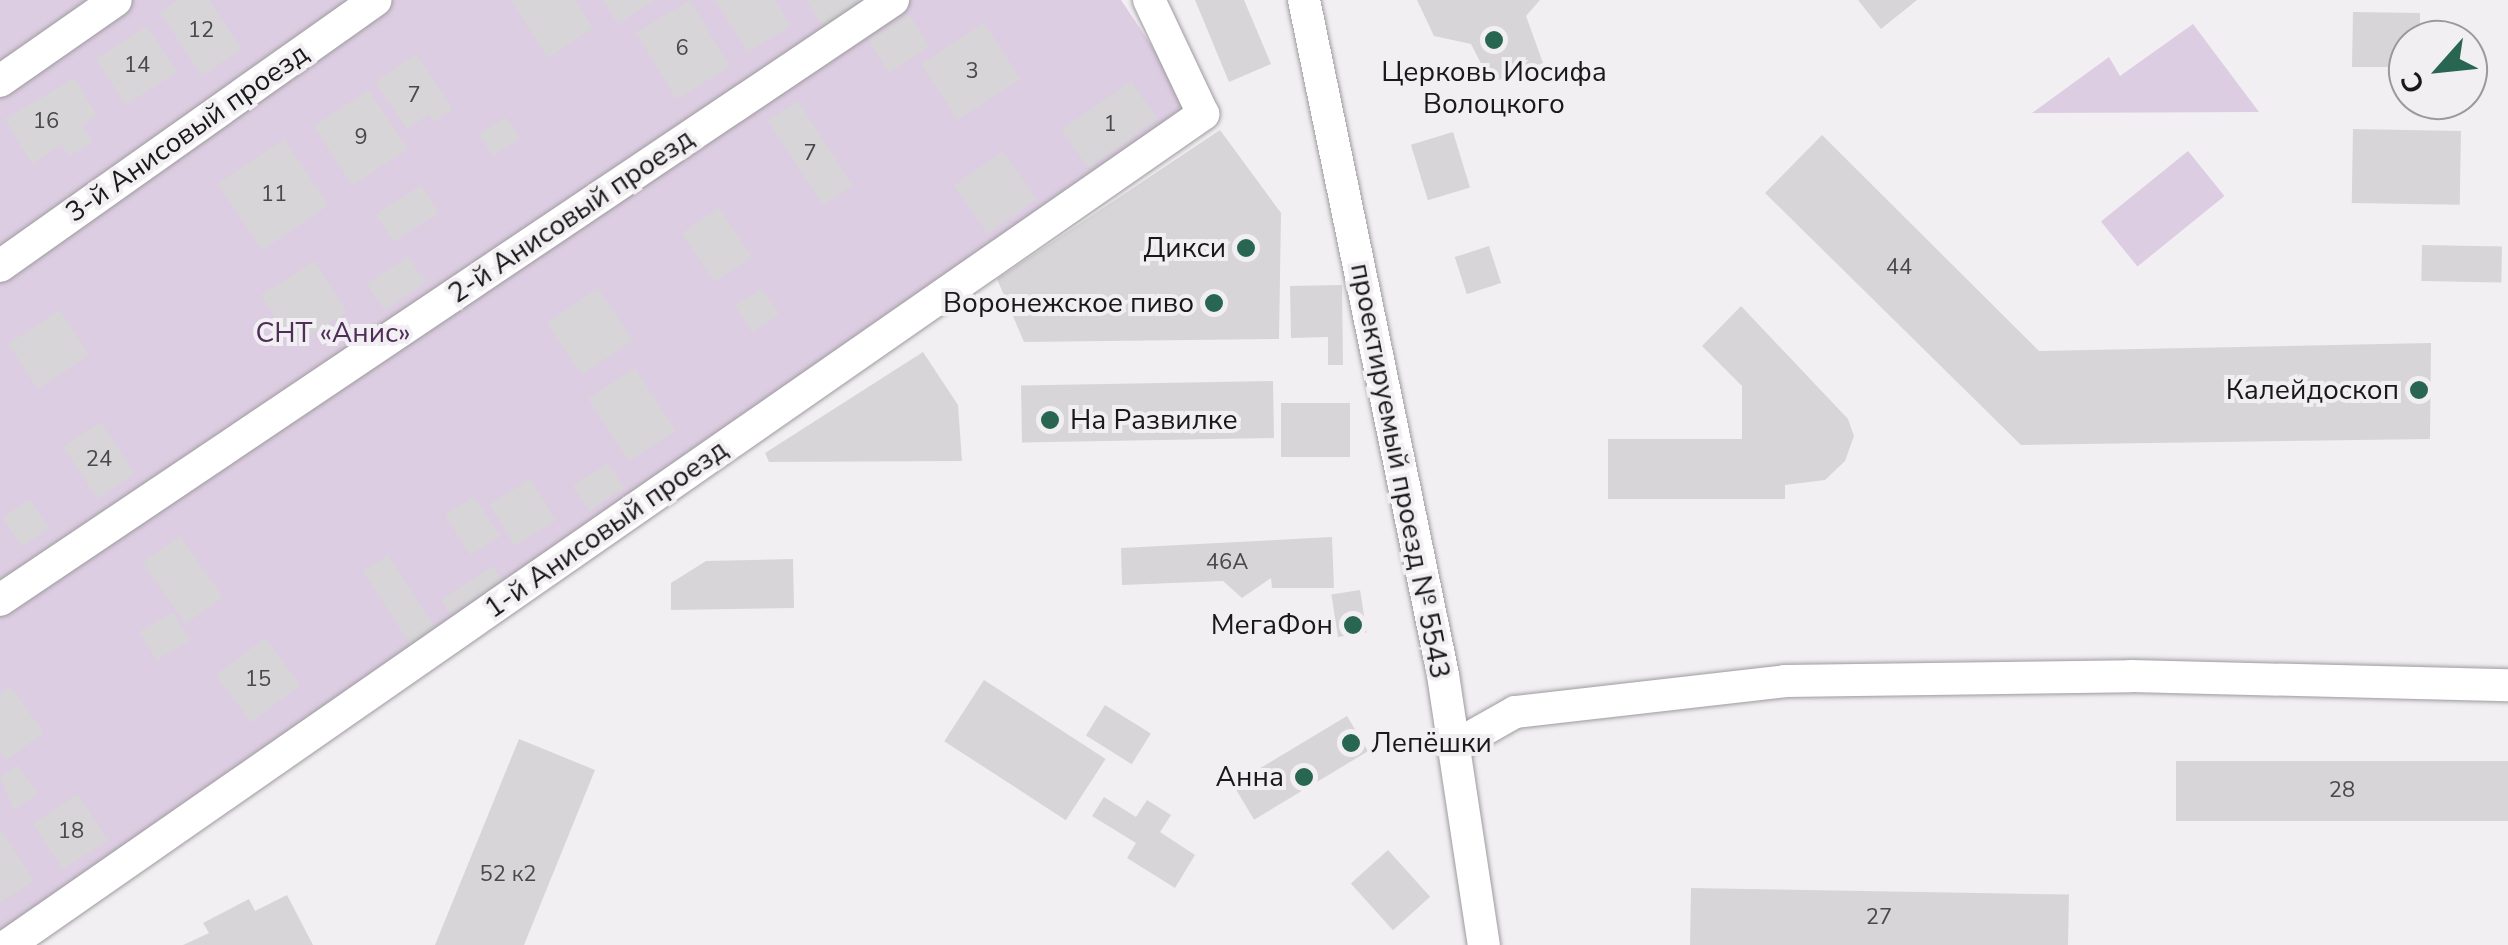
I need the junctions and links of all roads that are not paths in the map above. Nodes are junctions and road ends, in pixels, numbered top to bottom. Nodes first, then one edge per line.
1 (116, 0) edge
2 (375, 0) edge
3 (893, 0) edge
4 (1149, 0) edge
5 (1304, 0) edge
6 (0, 81) edge
7 (0, 266) edge
8 (0, 600) edge
9 (2508, 685) edge
10 (1453, 748) junction
11 (8, 945) edge
12 (1484, 945) edge

1 - 6 street
2 - 7 street, 3-й Анисовый проезд
3 - 8 street, 2-й Анисовый проезд
4 - 11 street, 1-й Анисовый проезд
5 - 10 street, проектируемый проезд № 5543
9 - 10 street
10 - 12 street, проектируемый проезд № 5543

